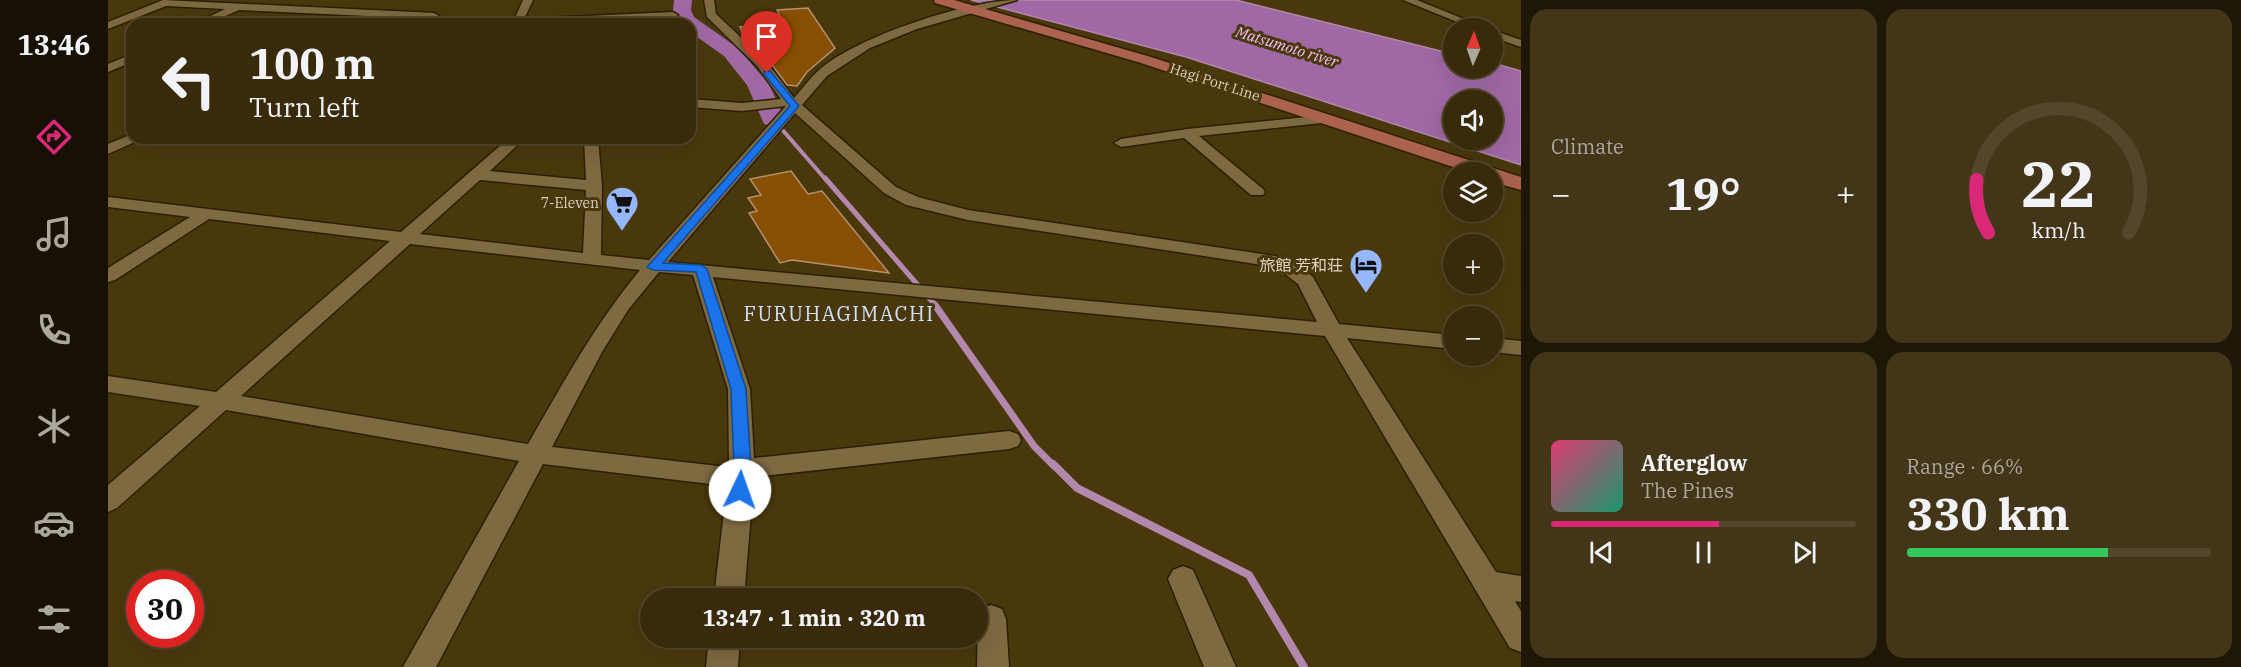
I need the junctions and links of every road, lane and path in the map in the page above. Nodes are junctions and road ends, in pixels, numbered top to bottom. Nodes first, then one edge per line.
1 (255, 0) edge
2 (528, 0) edge
3 (709, 0) edge
4 (940, 0) edge
5 (1012, 0) edge
6 (1408, 0) edge
7 (169, 1) edge
8 (397, 5) dead end
9 (241, 6) junction
10 (982, 8) junction
11 (381, 14) junction
12 (673, 15) dead end
13 (434, 16) dead end
14 (128, 18) edge
15 (213, 18) edge
16 (373, 18) edge
17 (519, 18) edge
18 (614, 18) edge
19 (1455, 18) edge
20 (126, 19) edge
21 (108, 26) edge
22 (1503, 37) edge
23 (1521, 44) edge
24 (108, 53) edge
25 (126, 56) edge
26 (126, 59) edge
27 (108, 68) edge
28 (696, 103) edge
29 (792, 104) junction
30 (1326, 119) junction
31 (1187, 133) junction
32 (126, 141) edge
33 (1121, 143) dead end
34 (511, 144) edge
35 (591, 144) edge
36 (108, 150) edge
37 (1456, 162) edge
38 (477, 175) junction
39 (1503, 178) edge
40 (1521, 184) edge
41 (594, 186) junction
42 (1257, 192) dead end
43 (108, 202) edge
44 (206, 214) junction
45 (405, 238) junction
46 (592, 260) junction
47 (653, 267) junction
48 (701, 269) junction
49 (108, 276) edge
50 (1332, 331) junction
51 (1443, 341) edge
52 (1503, 346) edge
53 (1521, 348) edge
54 (108, 384) edge
55 (221, 401) junction
56 (1009, 440) dead end
57 (535, 454) junction
58 (742, 469) junction
59 (108, 501) edge
60 (1183, 579) dead end
61 (1488, 583) junction
62 (730, 588) edge
63 (1521, 589) edge
64 (992, 619) dead end
65 (1521, 638) edge
66 (724, 648) edge
67 (419, 667) edge
68 (722, 667) edge
69 (993, 667) edge
70 (1220, 667) edge

1 - 9 street
2 - 17 street
3 - 29 street
4 - 10 main road, Hagi Port Line
5 - 10 street
6 - 19 street
7 - 9 street
7 - 14 street
8 - 11 street
9 - 11 street
9 - 15 street
10 - 29 street
10 - 30 main road, Hagi Port Line
11 - 13 street
11 - 16 street
12 - 18 street
20 - 21 street
22 - 23 street
24 - 25 street
26 - 27 street
28 - 29 street
29 - 47 street
29 - 50 street
30 - 31 street
30 - 37 main road, Hagi Port Line
31 - 33 street
31 - 42 street
32 - 36 street
34 - 38 street
35 - 41 street
38 - 41 street
38 - 45 street
39 - 40 main road
41 - 46 street
43 - 44 street
44 - 45 street
44 - 49 street
45 - 46 street
45 - 55 street
46 - 47 street
47 - 48 street
47 - 57 street
48 - 50 street
48 - 58 street
50 - 51 street
50 - 61 street
52 - 53 street
54 - 55 street
55 - 57 street
55 - 59 street
56 - 58 street
57 - 58 street
57 - 67 street
58 - 62 street
60 - 70 street
61 - 63 street
61 - 65 street
64 - 69 street
66 - 68 street

